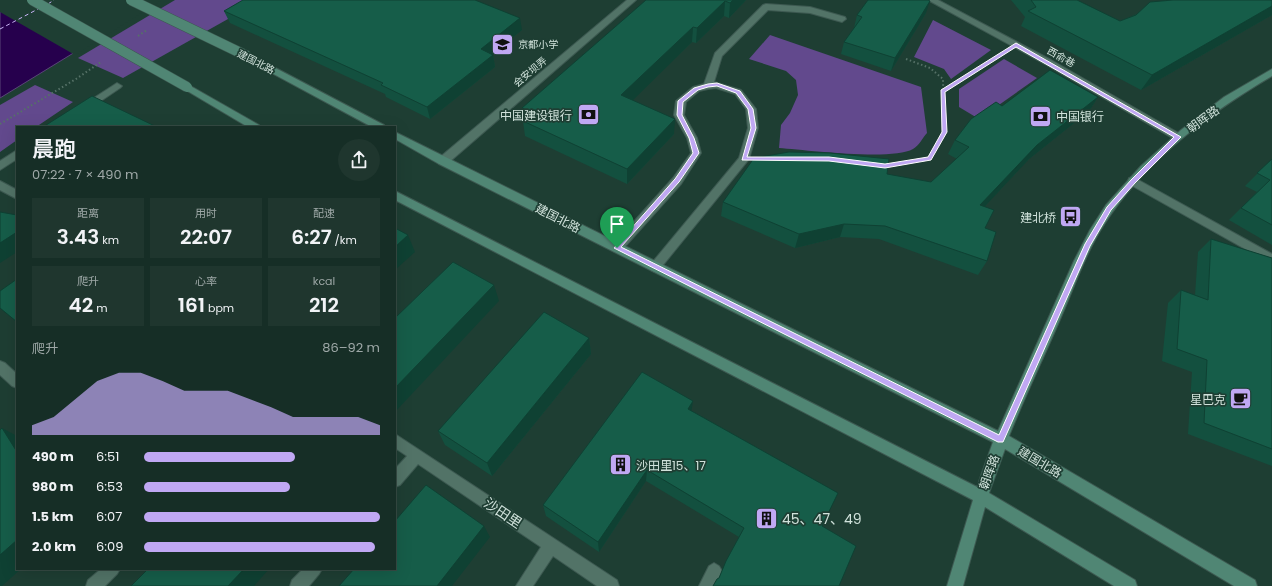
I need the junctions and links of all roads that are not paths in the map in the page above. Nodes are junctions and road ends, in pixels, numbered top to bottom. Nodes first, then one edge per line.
1 (32, 0) edge
2 (131, 0) edge
3 (632, 0) edge
4 (932, 0) edge
5 (842, 20) dead end
6 (1272, 72) edge
7 (117, 86) dead end
8 (708, 86) junction
9 (75, 115) edge
10 (253, 126) edge
11 (378, 126) edge
12 (396, 136) edge
13 (1178, 137) junction
14 (16, 155) edge
15 (443, 161) junction
16 (0, 166) edge
17 (1133, 182) junction
18 (0, 185) edge
19 (16, 194) edge
20 (396, 196) edge
21 (617, 248) junction
22 (1272, 259) edge
23 (655, 267) junction
24 (0, 367) edge
25 (16, 381) edge
26 (1001, 439) junction
27 (396, 441) edge
28 (418, 455) junction
29 (396, 479) edge
30 (980, 496) junction
31 (551, 546) junction
32 (111, 570) edge
33 (313, 570) edge
34 (714, 570) dead end
35 (94, 586) edge
36 (298, 586) edge
37 (524, 586) edge
38 (611, 586) edge
39 (707, 586) edge
40 (956, 586) edge
41 (1129, 586) edge
42 (1248, 586) edge

1 - 10 main road, bridge
2 - 11 main road, 建国北路, bridge
3 - 15 street, 会安坝弄
4 - 13 street, 西俞巷
5 - 8 street
6 - 13 main road, 朝晖路
7 - 9 street
8 - 21 street
8 - 23 street
12 - 15 main road, 建国北路
13 - 17 main road, 朝晖路
14 - 16 street
15 - 21 main road, 建国北路
17 - 22 street
17 - 26 main road, 朝晖路
18 - 19 street
20 - 30 main road
21 - 23 main road, 建国北路
23 - 26 main road, 建国北路
24 - 25 street
26 - 30 main road, 朝晖路
26 - 42 main road, 建国北路
27 - 28 street, 沙田里
28 - 29 street
28 - 31 street, 沙田里
30 - 40 main road, 朝晖路
30 - 41 main road
31 - 37 street
31 - 38 street, 沙田里
32 - 35 street
33 - 36 street
34 - 39 street

